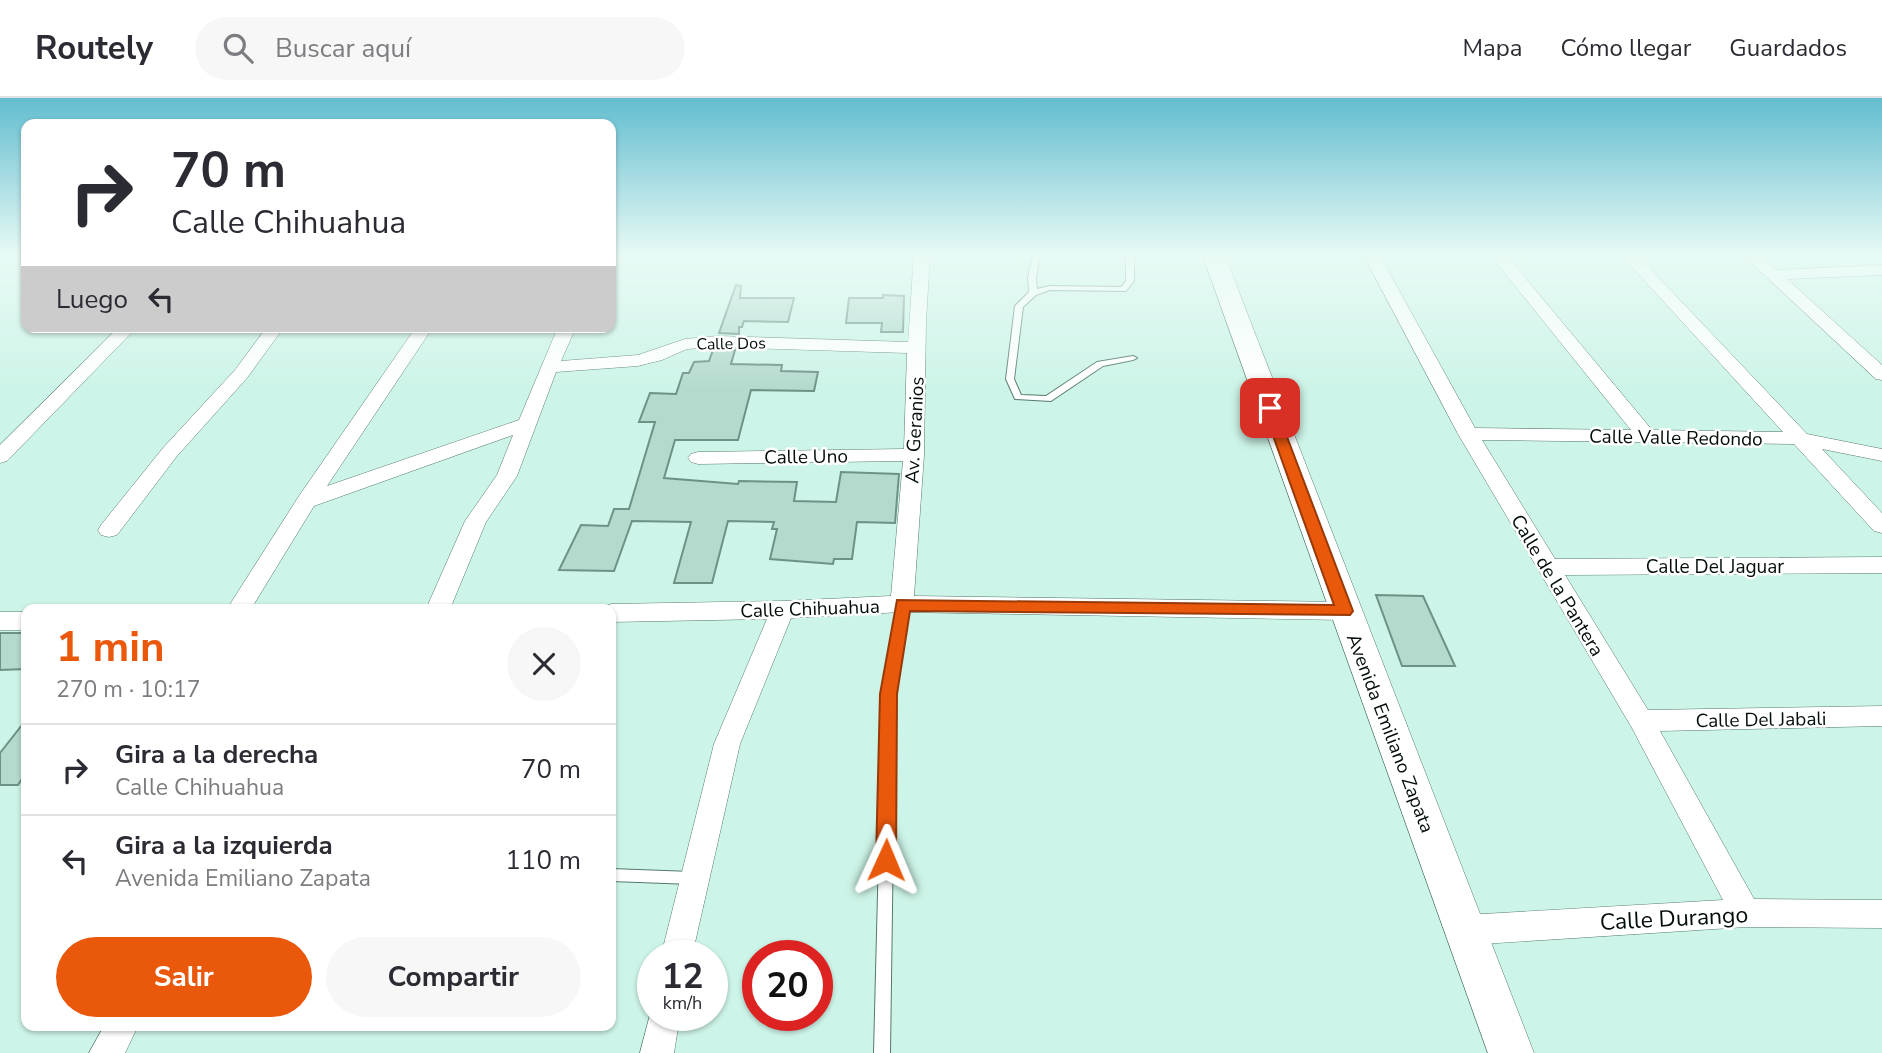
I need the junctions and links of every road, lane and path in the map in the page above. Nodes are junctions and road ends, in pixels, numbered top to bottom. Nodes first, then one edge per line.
1 (920, 301) edge
2 (1025, 301) edge
3 (1230, 301) edge
4 (1396, 301) edge
5 (1535, 301) edge
6 (1671, 301) edge
7 (1799, 301) edge
8 (123, 333) edge
9 (272, 333) edge
10 (421, 333) edge
11 (564, 333) edge
12 (917, 348) junction
13 (1133, 358) dead end
14 (549, 367) junction
15 (1882, 375) edge
16 (526, 424) junction
17 (1468, 434) junction
18 (1647, 437) junction
19 (1797, 438) junction
20 (914, 454) junction
21 (1882, 455) edge
22 (0, 457) edge
23 (698, 458) dead end
24 (306, 501) junction
25 (1882, 526) edge
26 (109, 530) dead end
27 (1882, 565) edge
28 (1547, 567) junction
29 (242, 604) edge
30 (440, 604) edge
31 (902, 604) junction
32 (783, 610) junction
33 (1345, 611) junction
34 (616, 612) edge
35 (0, 621) edge
36 (21, 621) edge
37 (1882, 716) edge
38 (1641, 721) junction
39 (616, 876) edge
40 (695, 878) junction
41 (1746, 913) junction
42 (1882, 914) edge
43 (1466, 930) junction
44 (680, 940) edge
45 (119, 1031) edge
46 (661, 1031) edge
47 (106, 1053) edge
48 (657, 1053) edge
49 (882, 1053) edge
50 (1511, 1053) edge

1 - 12 street, Av. Geranios
2 - 13 lane
3 - 33 main road, Avenida Emiliano Zapata
4 - 17 street, Calle de la Pantera
5 - 18 street
6 - 19 street
7 - 15 street
8 - 22 street
9 - 26 street
10 - 24 street
11 - 14 street
12 - 14 street, Calle Dos
12 - 20 street, Av. Geranios
14 - 16 street
16 - 24 street
16 - 30 street
17 - 18 street, Calle Valle Redondo
17 - 28 street, Calle de la Pantera
18 - 19 street, Calle Valle Redondo
19 - 21 street, Calle Valle Redondo
19 - 25 street
20 - 23 street, Calle Uno
20 - 31 street, Av. Geranios
24 - 29 street
27 - 28 street, Calle Del Jaguar
28 - 38 street, Calle de la Pantera
31 - 32 street, Calle Chihuahua
31 - 33 street, Calle Chihuahua
31 - 49 lane
32 - 34 street, Calle Chihuahua
32 - 40 street
33 - 43 main road, Avenida Emiliano Zapata
35 - 36 street
37 - 38 street, Calle Del Jabali
38 - 41 street, Calle de la Pantera
39 - 40 lane
40 - 44 street
41 - 42 street, Calle Durango
41 - 43 street, Calle Durango
43 - 50 main road, Avenida Emiliano Zapata
45 - 47 street
46 - 48 street

